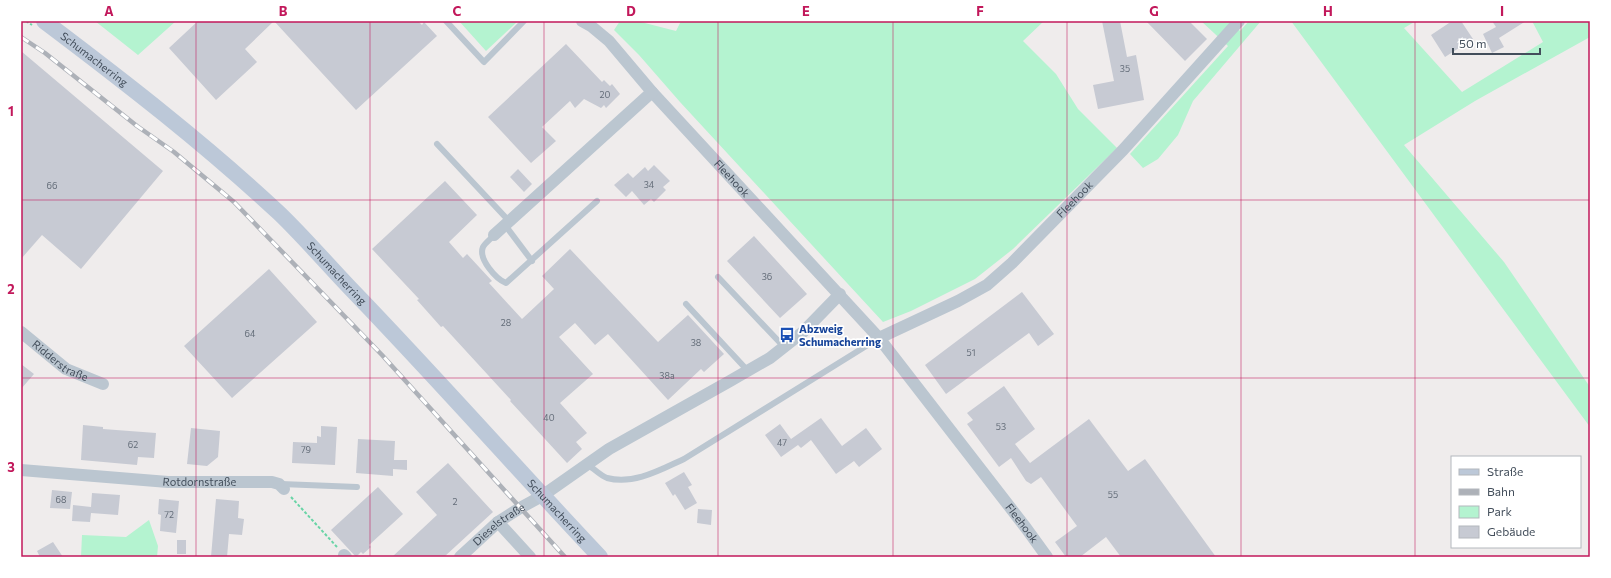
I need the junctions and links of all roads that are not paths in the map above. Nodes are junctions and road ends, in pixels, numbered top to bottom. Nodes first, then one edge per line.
1 (446, 21) edge
2 (524, 21) edge
3 (582, 21) edge
4 (1239, 21) edge
5 (40, 24) edge
6 (652, 92) junction
7 (438, 144) dead end
8 (597, 201) dead end
9 (507, 223) junction
10 (494, 235) joint
11 (532, 260) junction
12 (718, 277) dead end
13 (840, 294) junction
14 (686, 304) dead end
15 (21, 332) edge
16 (878, 338) junction
17 (784, 347) junction
18 (748, 371) junction
19 (103, 384) dead end
20 (587, 464) junction
21 (21, 470) edge
22 (282, 486) joint
23 (357, 487) dead end
24 (542, 496) junction
25 (498, 522) junction
26 (460, 557) edge
27 (530, 557) edge
28 (600, 557) edge
29 (1047, 557) edge

1 - 2 lane
3 - 6 street, Fleehook
4 - 16 street, Fleehook
5 - 24 main road, Schumacherring
6 - 9 street
6 - 13 street, Fleehook
7 - 9 lane
8 - 11 lane
9 - 10 street
9 - 11 lane
10 - 11 lane
12 - 17 lane
13 - 16 street, Fleehook
13 - 17 street, Dieselstraße
14 - 18 lane
15 - 19 street, Ridderstraße
16 - 20 lane
16 - 29 street, Fleehook
17 - 18 street, Dieselstraße
18 - 20 street, Dieselstraße
20 - 24 street, Dieselstraße
21 - 22 street, Rotdornstraße
22 - 23 lane
24 - 25 street, Dieselstraße
24 - 28 main road, Schumacherring
25 - 26 street, Dieselstraße
25 - 27 street

